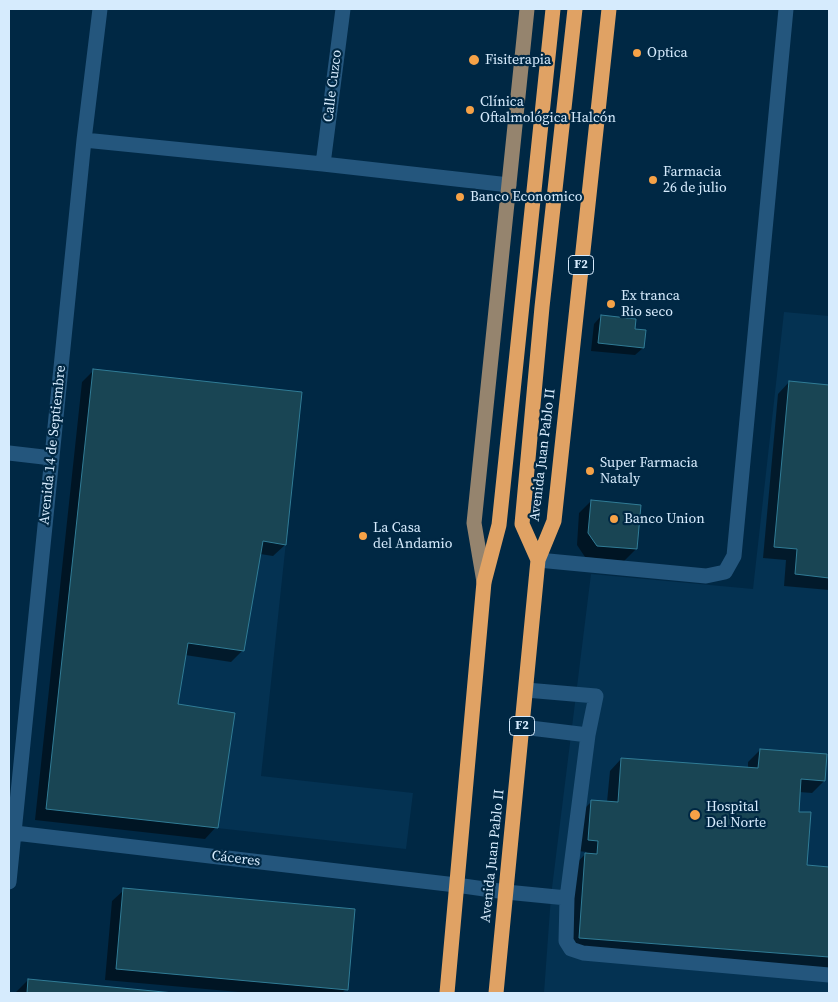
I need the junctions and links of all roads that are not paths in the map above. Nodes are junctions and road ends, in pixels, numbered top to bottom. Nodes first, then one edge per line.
1 (100, 9) edge
2 (343, 9) edge
3 (527, 9) edge
4 (553, 9) edge
5 (575, 9) edge
6 (609, 9) edge
7 (786, 9) edge
8 (84, 140) junction
9 (323, 164) junction
10 (509, 185) junction
11 (9, 453) edge
12 (52, 458) junction
13 (538, 560) junction
14 (484, 582) junction
15 (526, 690) junction
16 (522, 727) junction
17 (588, 735) junction
18 (15, 833) junction
19 (9, 882) edge
20 (456, 885) junction
21 (506, 892) junction
22 (567, 898) junction
23 (829, 975) edge
24 (447, 993) edge
25 (496, 993) edge

1 - 8 street, Avenida 14 de Septiembre
2 - 9 street, Calle Cuzco
3 - 10 main road
4 - 14 highway
5 - 13 highway, F2
6 - 13 highway, Avenida Juan Pablo II / F2
7 - 13 street
8 - 9 street
8 - 12 street, Avenida 14 de Septiembre
9 - 10 street
10 - 14 main road
11 - 12 street
12 - 18 street, Avenida 14 de Septiembre
13 - 15 highway, Avenida Juan Pablo II / F2
14 - 20 highway
15 - 16 highway, Avenida Juan Pablo II / F2
15 - 17 street
16 - 17 street
16 - 21 highway, Avenida Juan Pablo II / F2
17 - 22 street
18 - 19 street, Avenida 14 de Septiembre
18 - 20 street, Cáceres
20 - 21 street, Cáceres
20 - 24 highway
21 - 22 street, Cáceres
21 - 25 highway, Avenida Juan Pablo II / F2
22 - 23 street

